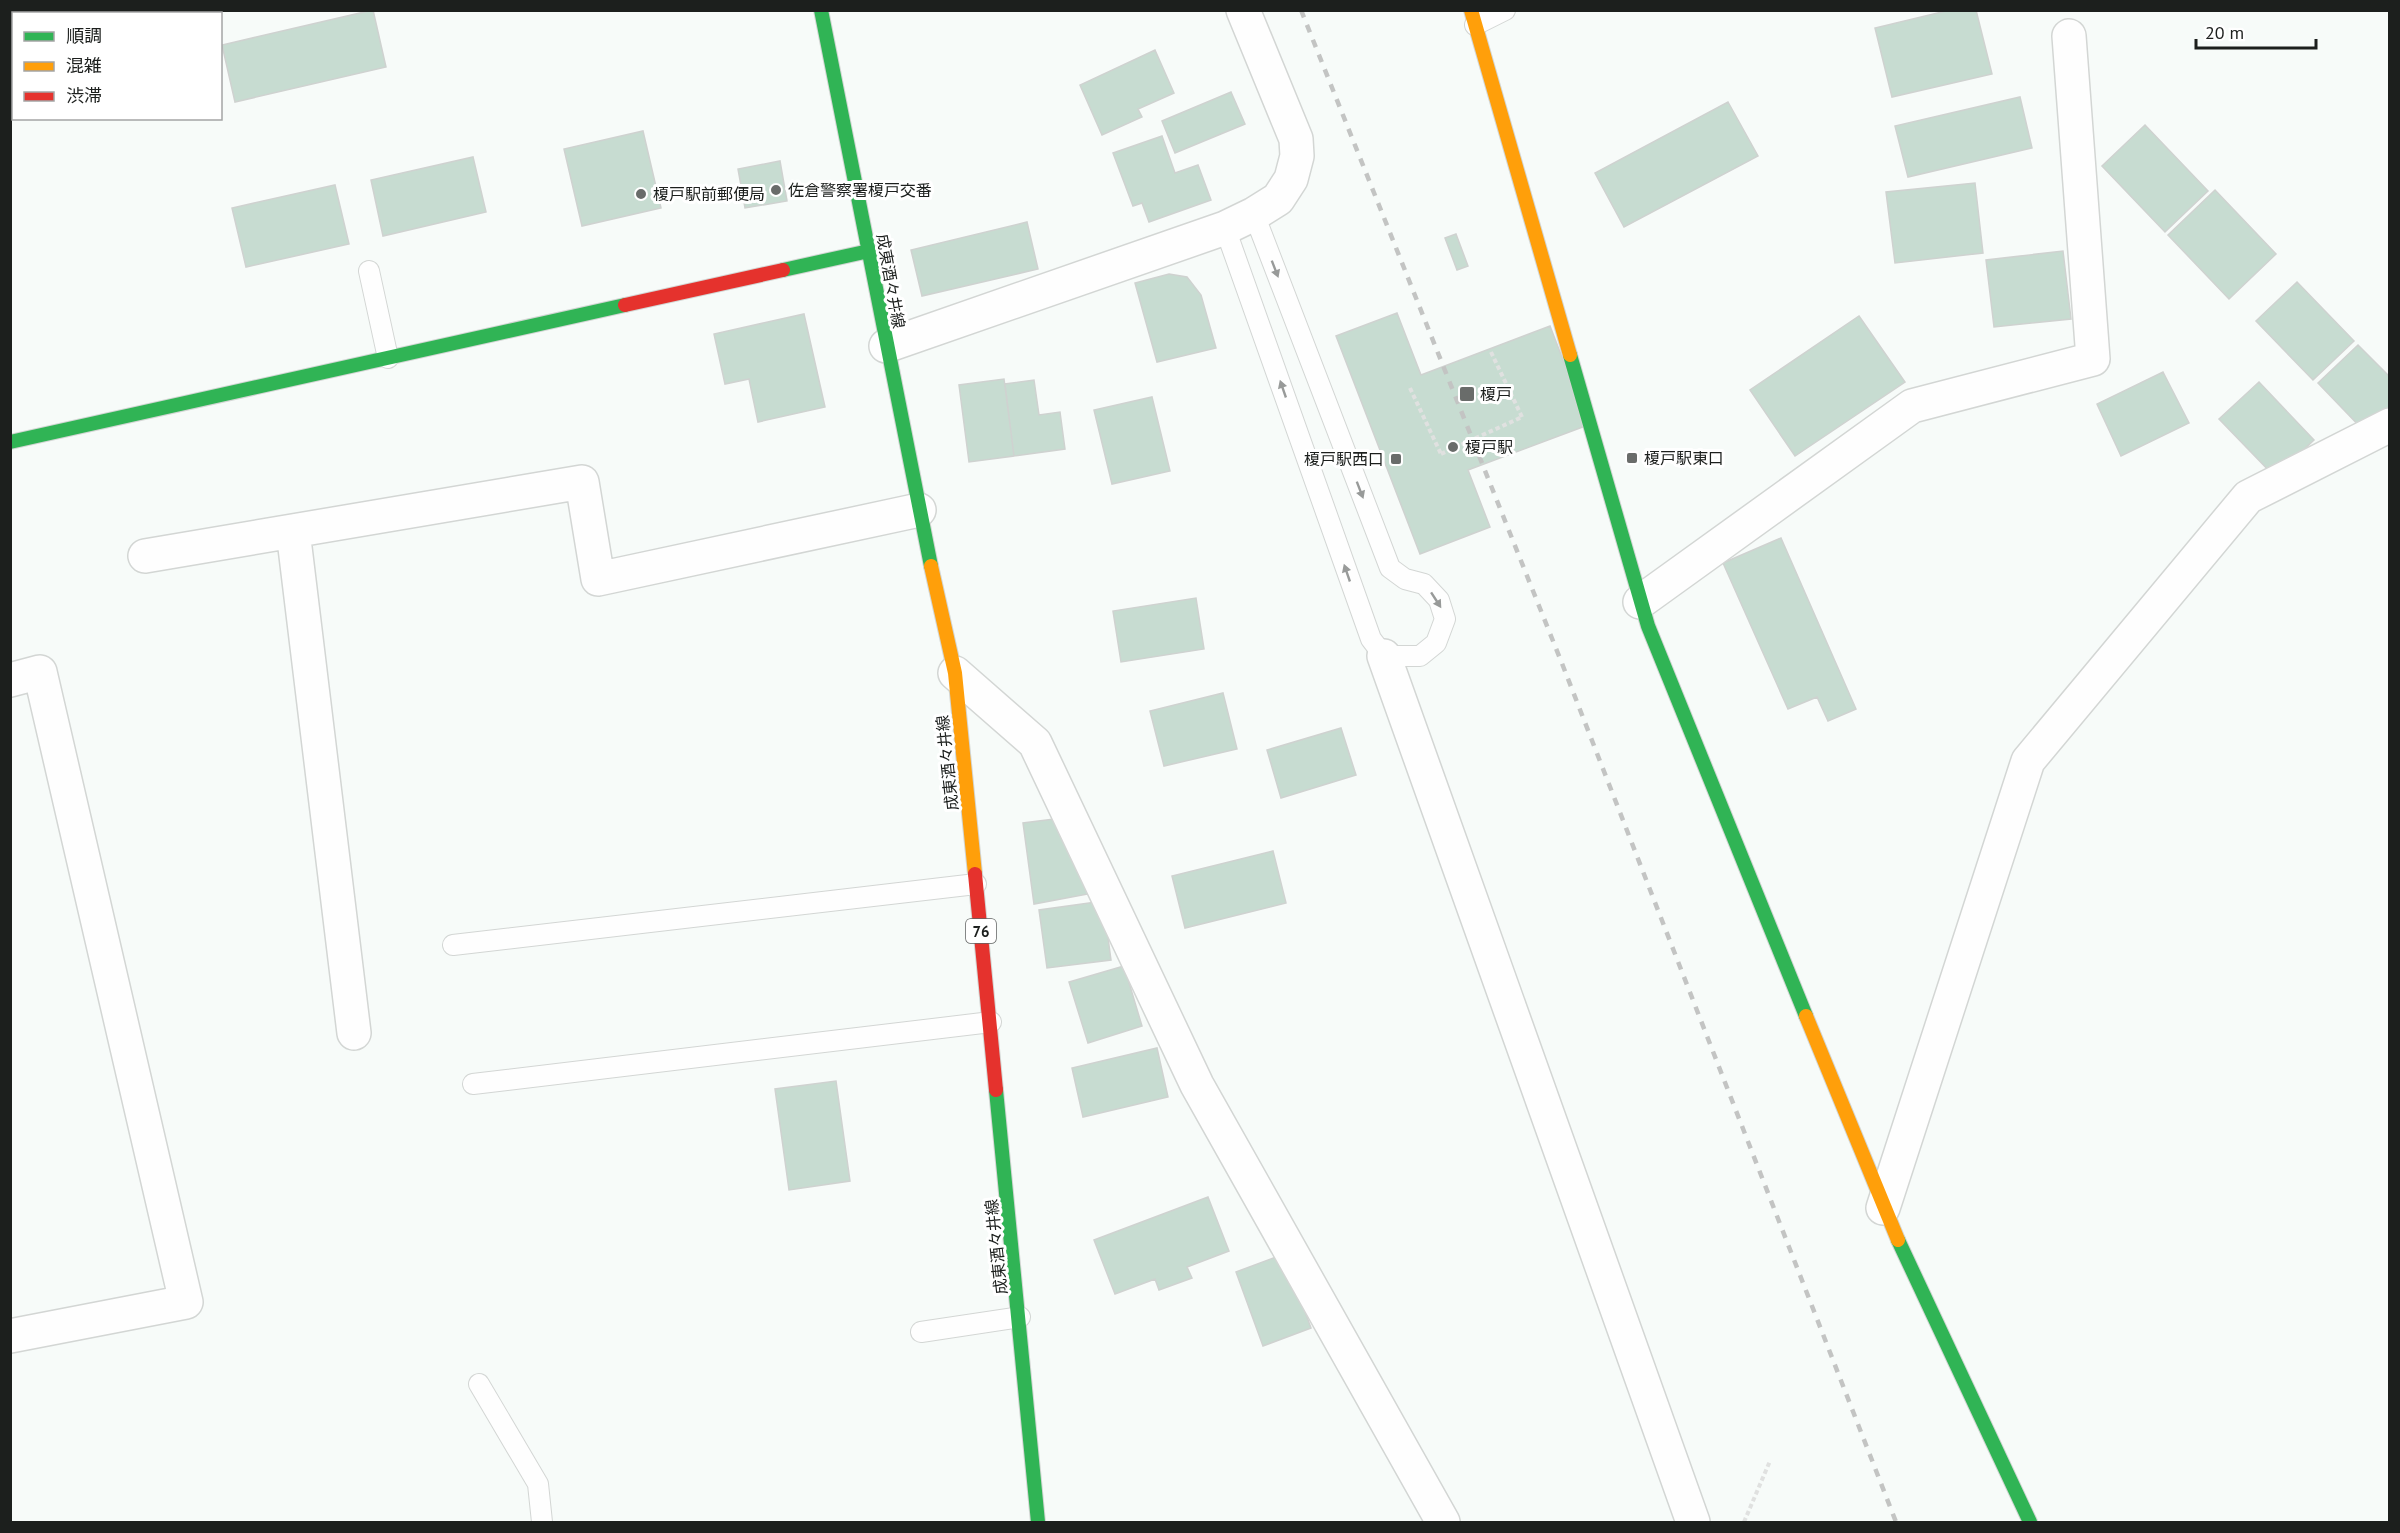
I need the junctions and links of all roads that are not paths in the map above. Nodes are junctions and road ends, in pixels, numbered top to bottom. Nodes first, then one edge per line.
1 (821, 10) edge
2 (1243, 10) edge
3 (1505, 10) edge
4 (1473, 18) edge
5 (2069, 36) dead end
6 (1240, 221) junction
7 (869, 251) junction
8 (369, 271) dead end
9 (886, 346) junction
10 (388, 358) junction
11 (2390, 424) edge
12 (10, 442) edge
13 (919, 510) junction
14 (293, 531) junction
15 (145, 556) dead end
16 (1640, 602) junction
17 (1384, 656) junction
18 (955, 673) junction
19 (10, 680) edge
20 (976, 884) junction
21 (453, 945) dead end
22 (991, 1022) junction
23 (354, 1033) dead end
24 (473, 1084) dead end
25 (1883, 1208) junction
26 (1020, 1317) junction
27 (921, 1332) dead end
28 (10, 1336) edge
29 (479, 1384) dead end
30 (542, 1522) edge
31 (1038, 1522) edge
32 (1443, 1522) edge
33 (1693, 1522) edge
34 (2030, 1522) edge

1 - 7 street, 成東酒々井線 / 76
2 - 6 street
3 - 4 lane
4 - 16 street
5 - 16 street
6 - 9 street
17 -> 6 lane
6 -> 17 lane
7 - 9 street, 成東酒々井線 / 76
7 - 10 street
8 - 10 lane
9 - 13 street, 成東酒々井線 / 76
10 - 12 street
11 - 25 street
13 - 14 street
13 - 18 street, 成東酒々井線 / 76
14 - 15 street
14 - 23 street
16 - 25 street
17 - 33 street
18 - 20 street, 成東酒々井線 / 76
18 - 32 street
19 - 28 street
20 - 21 lane
20 - 22 street, 成東酒々井線 / 76
22 - 24 lane
22 - 26 street, 成東酒々井線 / 76
25 - 34 street
26 - 27 lane
26 - 31 street, 成東酒々井線 / 76
29 - 30 lane

